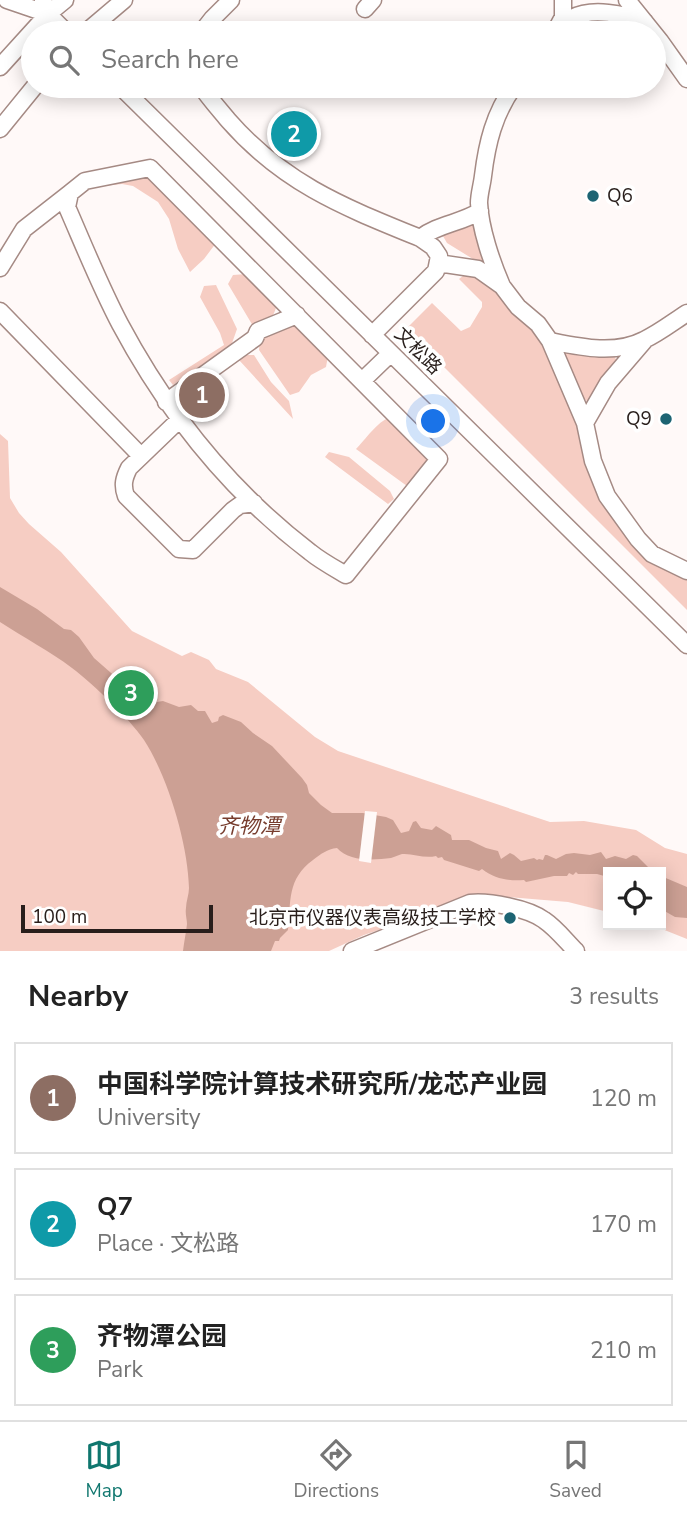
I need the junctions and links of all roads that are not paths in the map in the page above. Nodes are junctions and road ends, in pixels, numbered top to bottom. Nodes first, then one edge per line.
1 (7, 0) edge
2 (65, 0) edge
3 (124, 0) edge
4 (231, 0) edge
5 (563, 0) edge
6 (627, 0) edge
7 (46, 7) edge
8 (35, 21) edge
9 (57, 21) edge
10 (99, 21) edge
11 (210, 21) edge
12 (561, 21) edge
13 (569, 21) edge
14 (643, 21) edge
15 (644, 21) edge
16 (21, 40) edge
17 (666, 49) edge
18 (0, 67) edge
19 (687, 79) edge
20 (25, 98) edge
21 (132, 98) edge
22 (211, 98) edge
23 (506, 98) edge
24 (0, 129) edge
25 (70, 193) junction
26 (480, 211) junction
27 (420, 238) junction
28 (438, 263) junction
29 (0, 268) edge
30 (502, 286) junction
31 (0, 311) edge
32 (687, 313) edge
33 (297, 316) junction
34 (372, 335) junction
35 (550, 341) junction
36 (643, 341) junction
37 (391, 353) junction
38 (362, 381) junction
39 (166, 402) junction
40 (180, 419) junction
41 (585, 423) junction
42 (141, 456) junction
43 (254, 503) junction
44 (687, 571) edge
45 (686, 643) edge
46 (352, 951) edge
47 (576, 951) edge

1 - 7 street
2 - 7 street
3 - 10 street
4 - 11 street
5 - 12 street
6 - 15 street
7 - 8 street
7 - 9 street
13 - 14 street
16 - 18 street
17 - 19 street
20 - 24 street
21 - 34 street, 文松路
22 - 27 street
23 - 26 street
25 - 29 street
25 - 33 street
25 - 39 street
26 - 27 street
26 - 30 street
27 - 28 street
28 - 30 street
28 - 34 street
30 - 35 street
31 - 42 street
32 - 36 street
33 - 38 street
33 - 39 street
34 - 37 street, 文松路
35 - 36 street
35 - 41 street
36 - 41 street
37 - 38 street
37 - 45 street, 文松路
38 - 43 street
39 - 40 street
40 - 42 street
40 - 43 street
41 - 44 street
42 - 43 street
46 - 47 street

